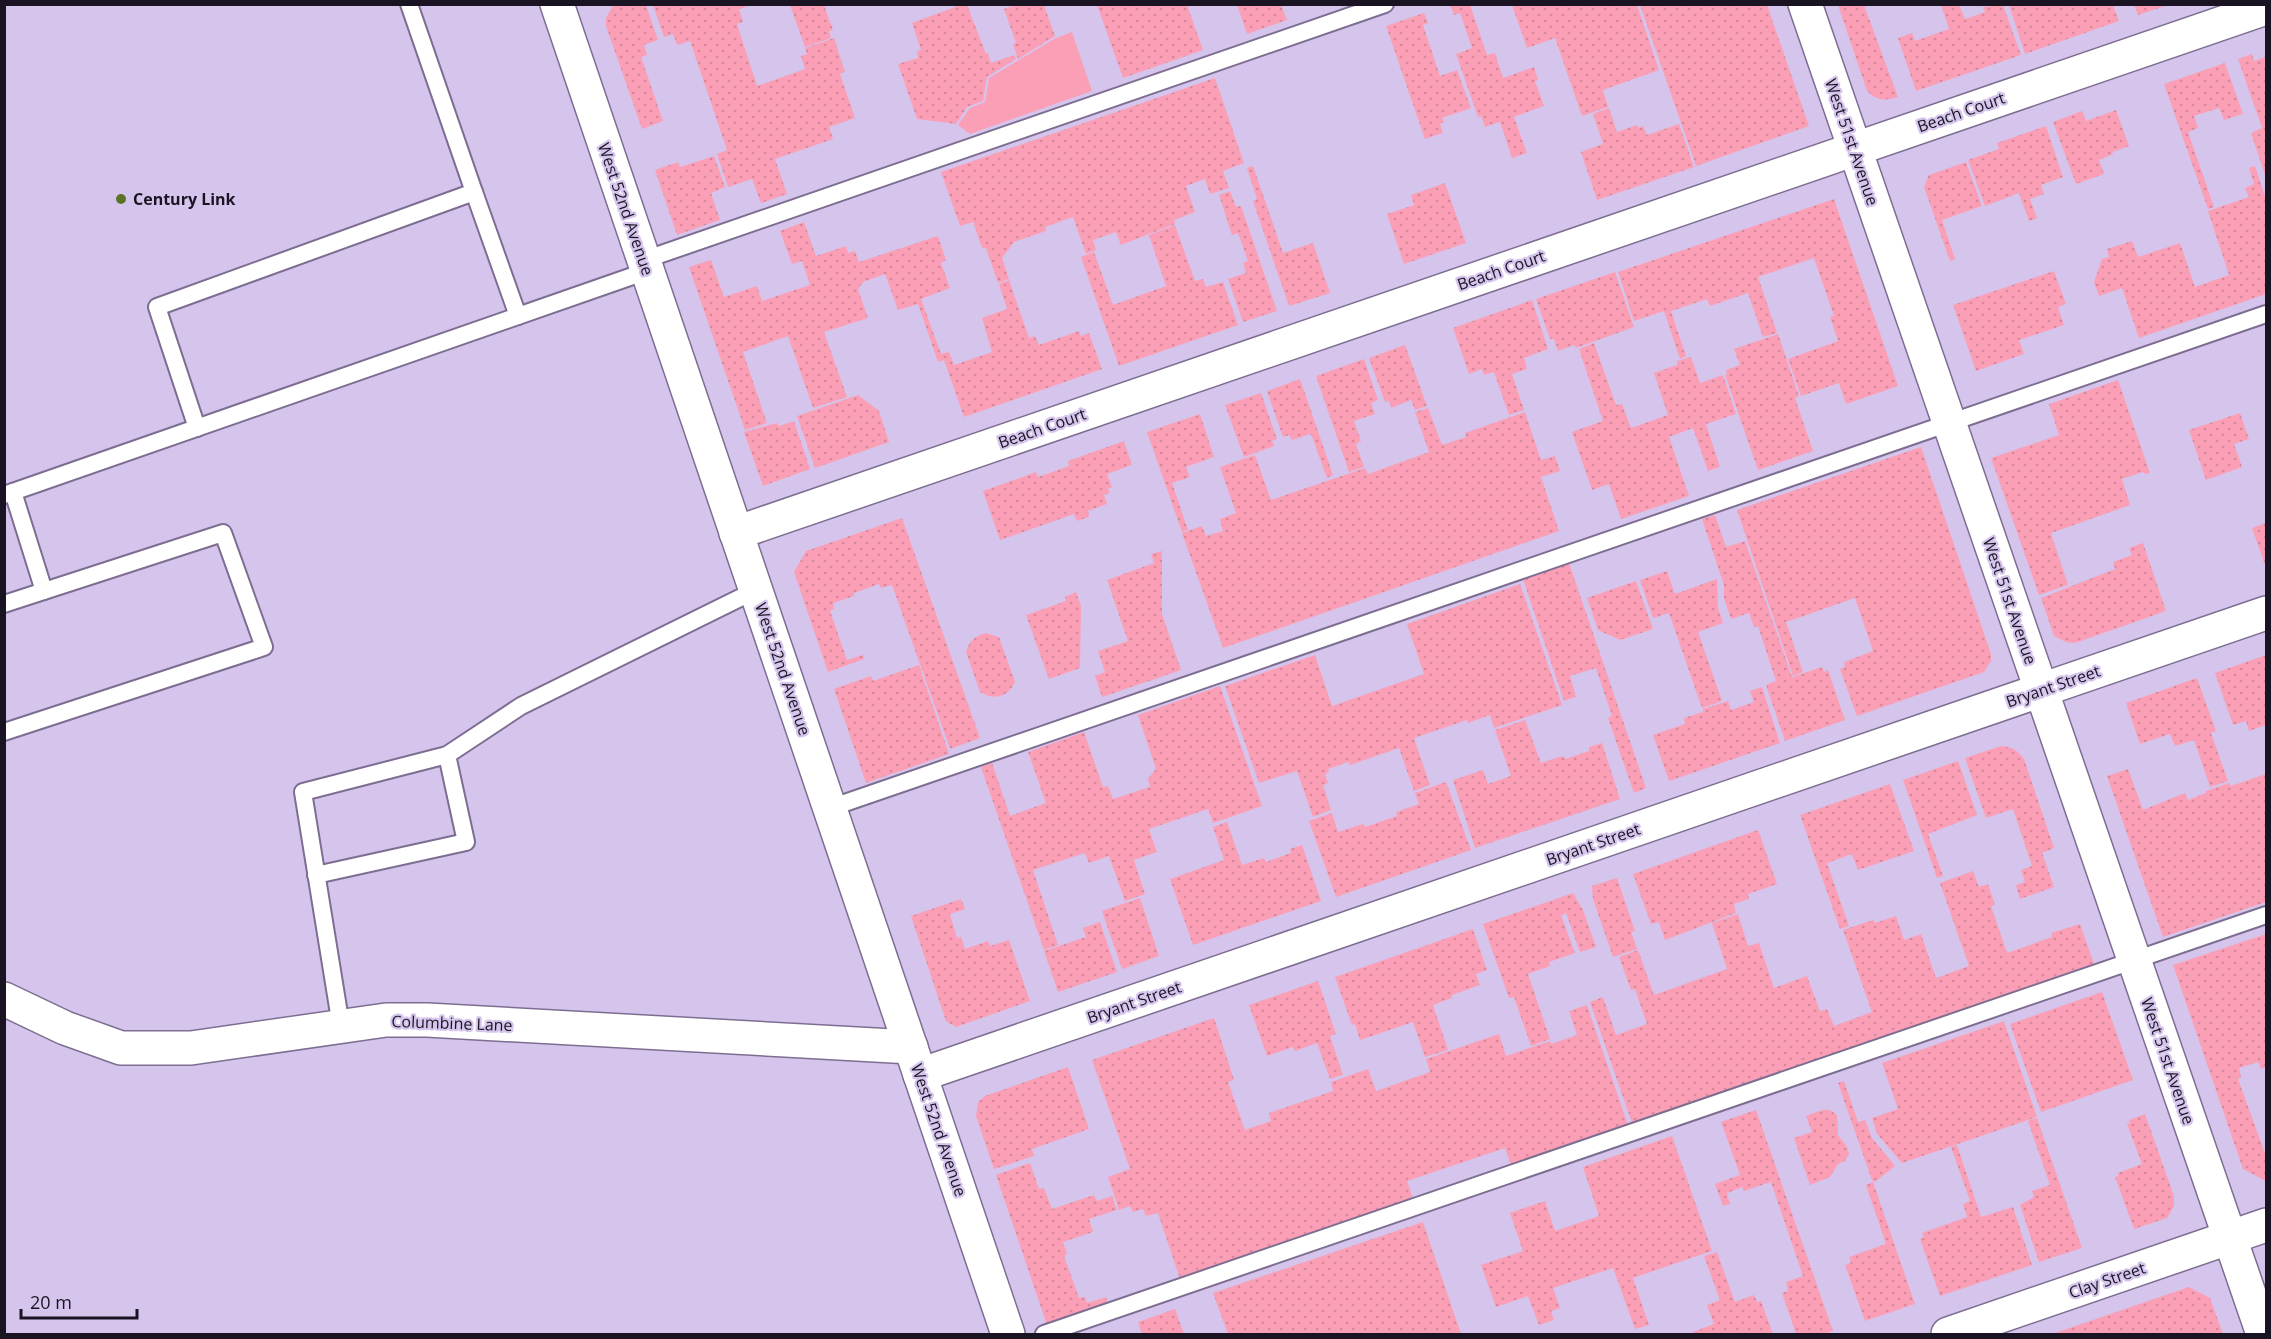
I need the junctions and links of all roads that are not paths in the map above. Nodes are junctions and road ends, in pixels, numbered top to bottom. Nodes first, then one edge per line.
1 (409, 4) edge
2 (557, 4) edge
3 (1385, 4) edge
4 (1805, 4) edge
5 (2266, 8) edge
6 (1854, 149) junction
7 (474, 192) junction
8 (645, 265) junction
9 (2266, 314) edge
10 (518, 316) junction
11 (1949, 423) junction
12 (197, 428) junction
13 (9, 494) edge
14 (736, 533) junction
15 (756, 590) junction
16 (44, 591) junction
17 (4, 604) edge
18 (2266, 613) edge
19 (2041, 691) junction
20 (4, 732) edge
21 (447, 755) junction
22 (830, 808) junction
23 (316, 875) junction
24 (2266, 915) edge
25 (2134, 960) junction
26 (4, 999) edge
27 (341, 1026) junction
28 (915, 1061) junction
29 (2266, 1225) edge
30 (2229, 1238) junction
31 (1008, 1335) edge
32 (1044, 1335) edge
33 (1948, 1335) edge
34 (2263, 1335) edge

1 - 7 lane
2 - 8 street, West 52nd Avenue
3 - 8 lane
4 - 6 street, West 51st Avenue
5 - 6 street, Beach Court
6 - 11 street, West 51st Avenue
6 - 14 street, Beach Court
7 - 10 lane
7 - 12 lane
8 - 10 lane
8 - 14 street, West 52nd Avenue
9 - 11 lane
10 - 12 lane
11 - 19 street, West 51st Avenue
11 - 22 lane
12 - 13 lane
13 - 16 lane
14 - 15 street, West 52nd Avenue
15 - 21 lane
15 - 22 street, West 52nd Avenue
16 - 17 lane
16 - 20 lane
18 - 19 street, Bryant Street
19 - 25 street, West 51st Avenue
19 - 28 street, Bryant Street
21 - 23 lane
21 - 23 lane
22 - 28 street, West 52nd Avenue
23 - 27 lane
24 - 25 lane
25 - 30 street, West 51st Avenue
25 - 32 lane
26 - 27 street, Columbine Lane
27 - 28 street, Columbine Lane
28 - 31 street, West 52nd Avenue
29 - 30 street, Clay Street
30 - 33 street, Clay Street
30 - 34 street, West 51st Avenue

